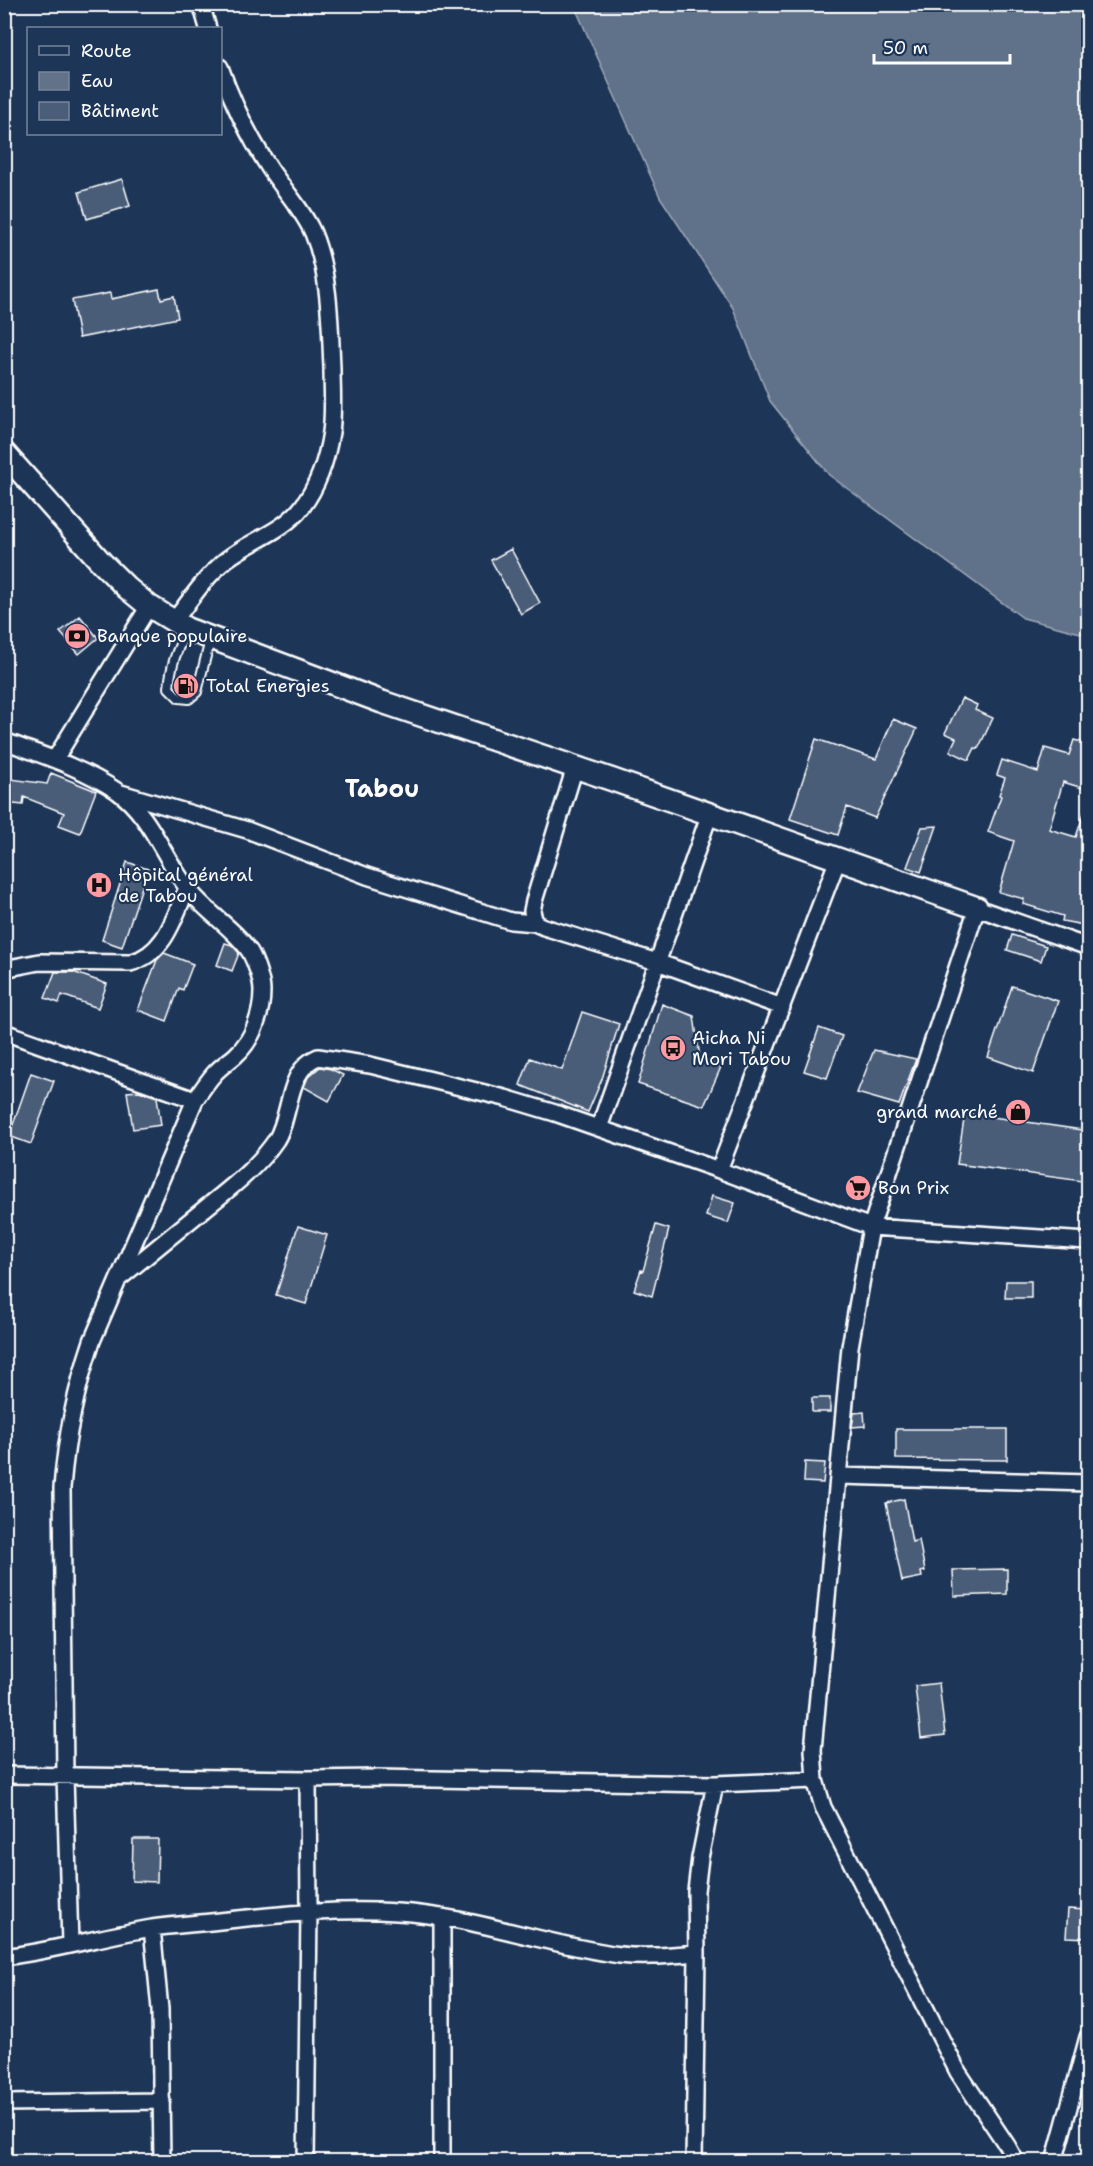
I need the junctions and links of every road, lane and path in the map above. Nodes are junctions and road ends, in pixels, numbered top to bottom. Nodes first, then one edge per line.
1 (201, 4) edge
2 (208, 27) edge
3 (222, 72) edge
4 (4, 453) edge
5 (149, 606) junction
6 (181, 625) junction
7 (210, 639) junction
8 (4, 741) edge
9 (55, 759) junction
10 (575, 767) junction
11 (118, 792) junction
12 (710, 813) junction
13 (838, 859) junction
14 (187, 888) junction
15 (977, 908) junction
16 (536, 922) junction
17 (1089, 947) edge
18 (657, 962) junction
19 (4, 969) edge
20 (782, 1007) junction
21 (4, 1032) edge
22 (195, 1100) junction
23 (599, 1128) junction
24 (719, 1170) junction
25 (871, 1227) junction
26 (1089, 1241) edge
27 (119, 1279) junction
28 (839, 1476) junction
29 (1089, 1483) edge
30 (4, 1775) edge
31 (65, 1776) junction
32 (308, 1779) junction
33 (814, 1780) junction
34 (715, 1784) junction
35 (309, 1911) junction
36 (442, 1917) junction
37 (152, 1929) junction
38 (70, 1944) junction
39 (697, 1953) junction
40 (4, 1957) edge
41 (1089, 2037) edge
42 (162, 2101) junction
43 (4, 2103) edge
44 (162, 2162) edge
45 (306, 2162) edge
46 (442, 2162) edge
47 (694, 2162) edge
48 (1016, 2162) edge
49 (1054, 2162) edge

1 - 2 street
3 - 6 street
4 - 5 street
5 - 6 street
5 - 9 street
6 - 7 street
6 - 7 lane
7 - 10 street
8 - 9 street
9 - 11 street
10 - 12 street
10 - 16 street
11 - 14 street
11 - 16 street
12 - 13 street
12 - 18 street
13 - 15 street
13 - 20 street
14 - 19 street
14 - 22 street
15 - 17 street
15 - 25 street
16 - 18 street
18 - 20 street
18 - 23 street
20 - 24 street
21 - 22 street
22 - 27 street
23 - 24 street
23 - 27 street
24 - 25 street
25 - 26 street
25 - 28 street
27 - 31 street
28 - 29 street
28 - 33 street
30 - 31 street
31 - 32 street
31 - 38 street
32 - 34 street
32 - 35 street
33 - 34 street
33 - 48 street
34 - 39 street
35 - 36 street
35 - 37 street
35 - 45 street
36 - 39 street
36 - 46 street
37 - 38 street
37 - 42 street
38 - 40 street
39 - 47 street
41 - 49 street
42 - 43 street
42 - 44 street

